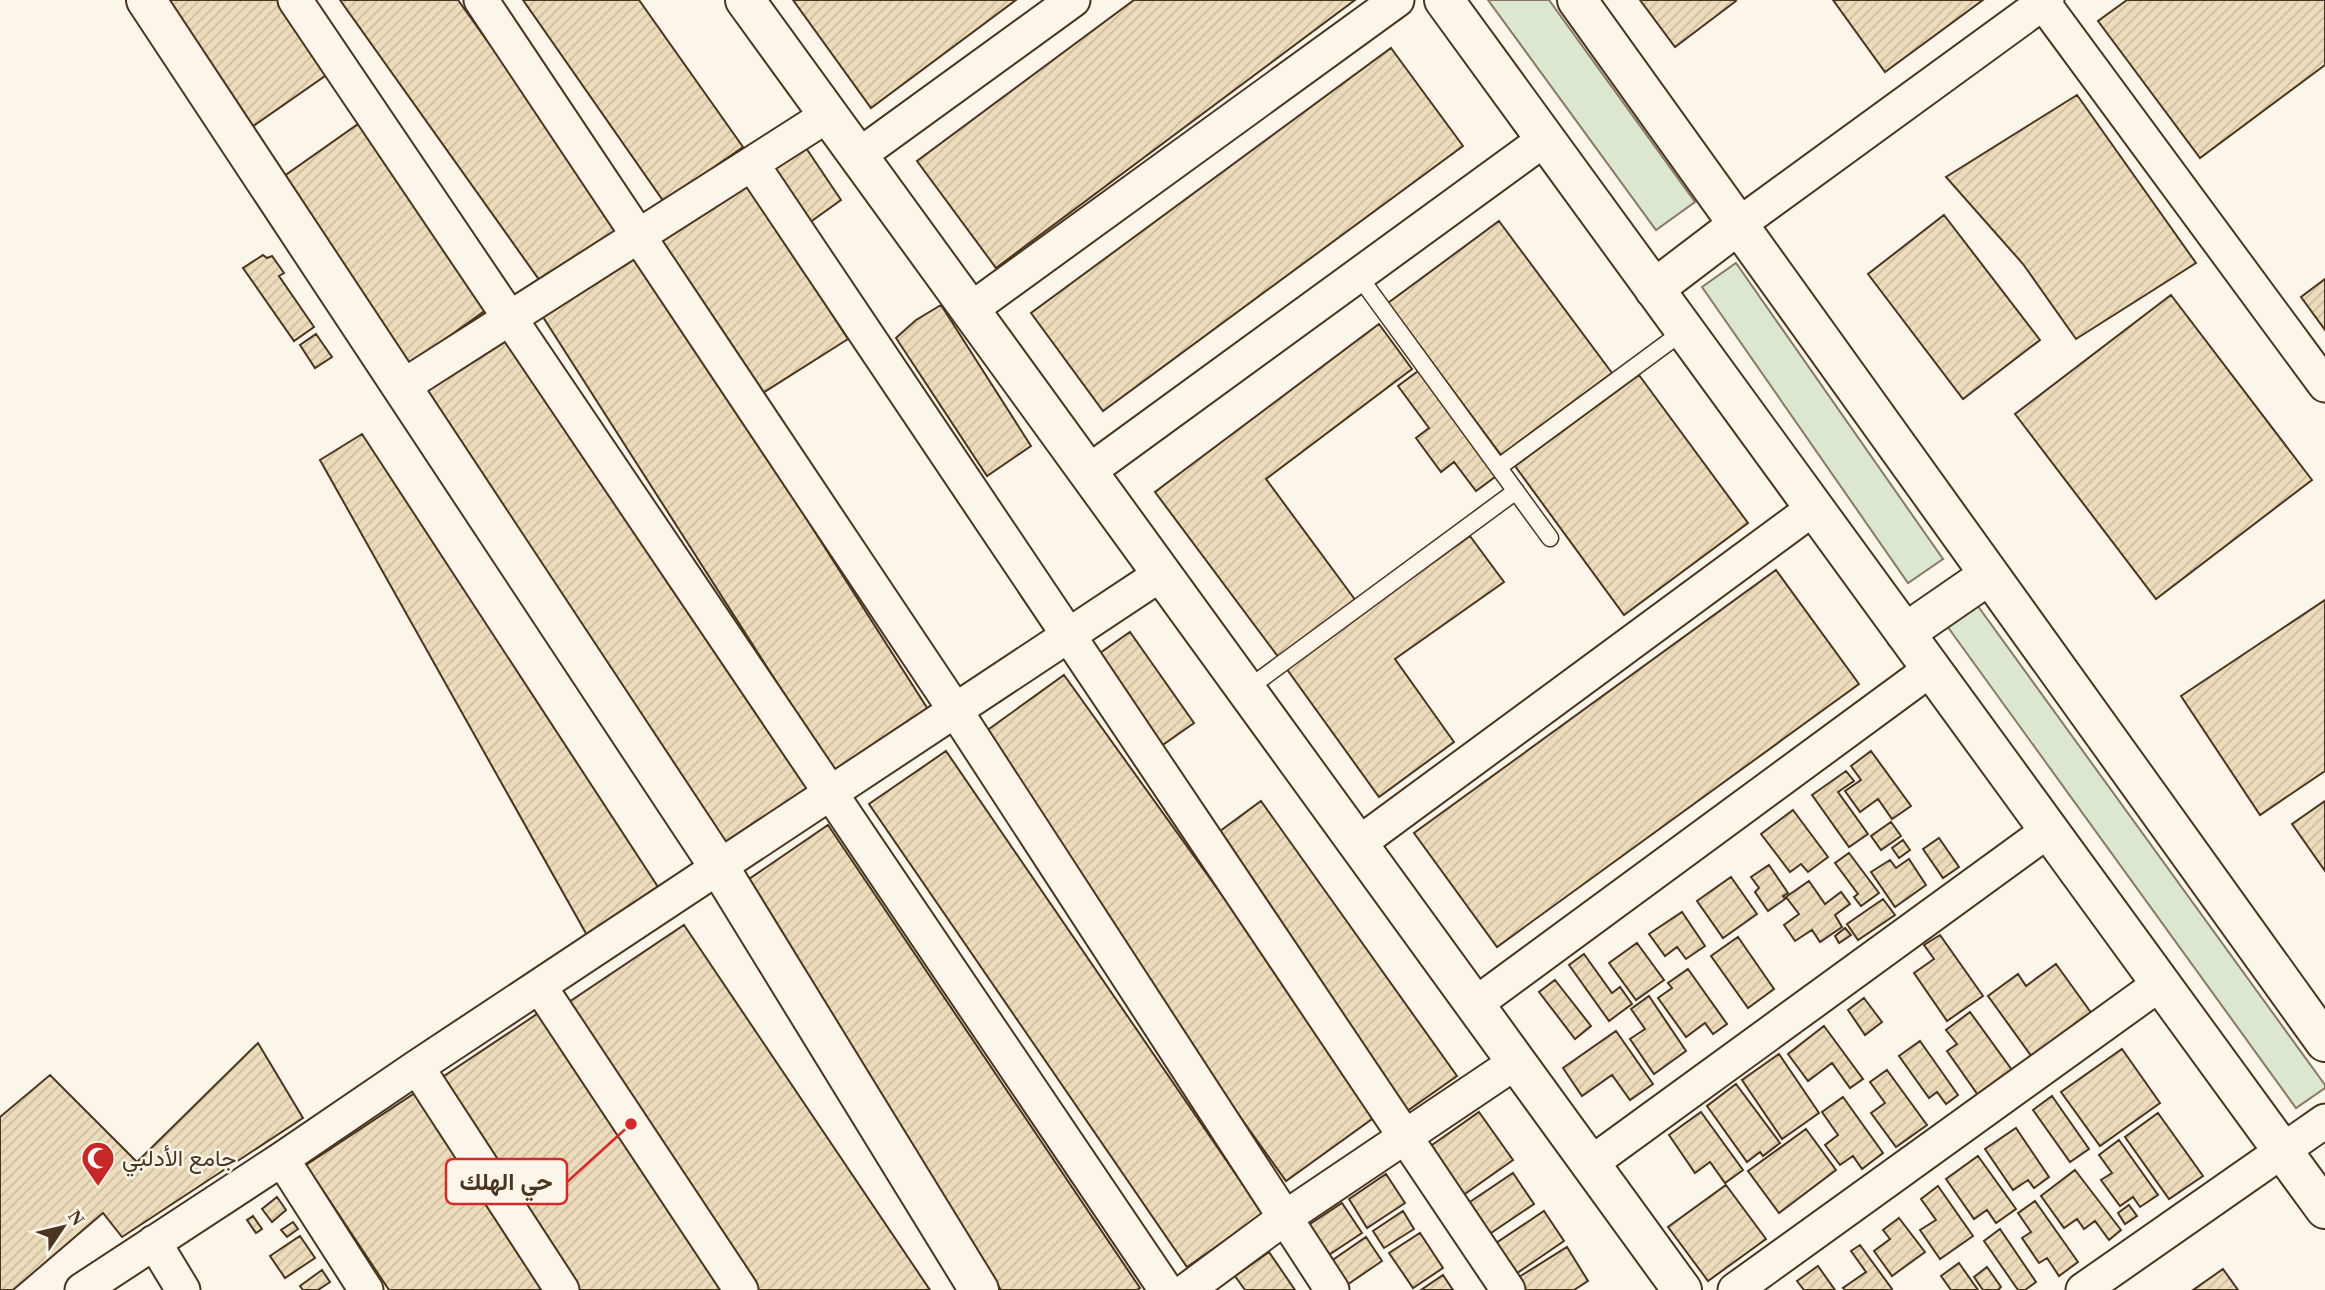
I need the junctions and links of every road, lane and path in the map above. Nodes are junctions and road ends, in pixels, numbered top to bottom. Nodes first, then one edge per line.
1 (146, 0) edge
2 (295, 0) edge
3 (481, 0) edge
4 (745, 0) edge
5 (1073, 0) edge
6 (1397, 0) edge
7 (1444, 0) edge
8 (1577, 0) edge
9 (2044, 1) edge
10 (828, 115) junction
11 (1545, 139) junction
12 (858, 156) junction
13 (752, 164) junction
14 (1738, 225) junction
15 (638, 236) junction
16 (1358, 275) junction
17 (1654, 289) junction
18 (970, 310) junction
19 (510, 318) junction
20 (1685, 330) junction
21 (2325, 385) edge
22 (402, 387) junction
23 (1499, 467) junction
24 (1088, 472) junction
25 (1516, 491) junction
26 (1814, 508) junction
27 (1550, 538) dead end
28 (1161, 574) junction
29 (1989, 575) junction
30 (1905, 633) junction
31 (1068, 635) junction
32 (1931, 669) junction
33 (1245, 690) junction
34 (955, 710) junction
35 (831, 792) junction
36 (2049, 830) junction
37 (1358, 844) junction
38 (719, 867) junction
39 (2161, 983) junction
40 (540, 987) junction
41 (1474, 1005) junction
42 (2325, 1042) edge
43 (1516, 1062) junction
44 (417, 1068) junction
45 (2325, 1121) edge
46 (1405, 1137) junction
47 (2282, 1150) junction
48 (282, 1159) junction
49 (1590, 1164) junction
50 (2325, 1209) edge
51 (1283, 1219) junction
52 (154, 1242) junction
53 (82, 1290) edge
54 (184, 1290) edge
55 (366, 1290) edge
56 (562, 1290) edge
57 (741, 1290) edge
58 (979, 1290) edge
59 (1166, 1290) edge
60 (1187, 1290) edge
61 (1332, 1290) edge
62 (1508, 1290) edge
63 (1682, 1290) edge
64 (1735, 1290) edge
65 (2083, 1290) edge

1 - 22 street
2 - 19 street
3 - 15 street
4 - 10 street
5 - 12 street
6 - 18 street
7 - 11 street
8 - 14 street
9 - 14 street
9 - 21 street
10 - 12 street
10 - 13 street
11 - 16 street
11 - 17 street
12 - 18 street
13 - 15 street
13 - 31 street
14 - 17 street
14 - 29 street
15 - 19 street
15 - 34 street
16 - 23 lane
16 - 24 street
17 - 20 street
18 - 24 street
19 - 22 street
19 - 35 street
20 - 23 lane
20 - 26 street
22 - 38 street
23 - 25 lane
24 - 28 street
25 - 27 lane
25 - 33 lane
26 - 30 street
26 - 37 street
28 - 31 street
28 - 33 street
29 - 30 street
29 - 42 street
30 - 32 street
31 - 34 street
31 - 46 street
32 - 36 street
32 - 41 street
33 - 37 street
34 - 35 street
34 - 51 street
35 - 38 street
35 - 59 street
36 - 39 street
36 - 49 street
37 - 41 street
38 - 40 street
38 - 58 street
39 - 47 street
39 - 64 street
40 - 44 street
40 - 57 street
41 - 43 street
43 - 46 street
43 - 49 street
44 - 48 street
44 - 56 street
45 - 47 street
46 - 51 street
46 - 62 street
47 - 50 street
47 - 65 street
48 - 52 street
48 - 55 street
49 - 63 street
51 - 60 street
51 - 61 street
52 - 53 street
52 - 54 street

